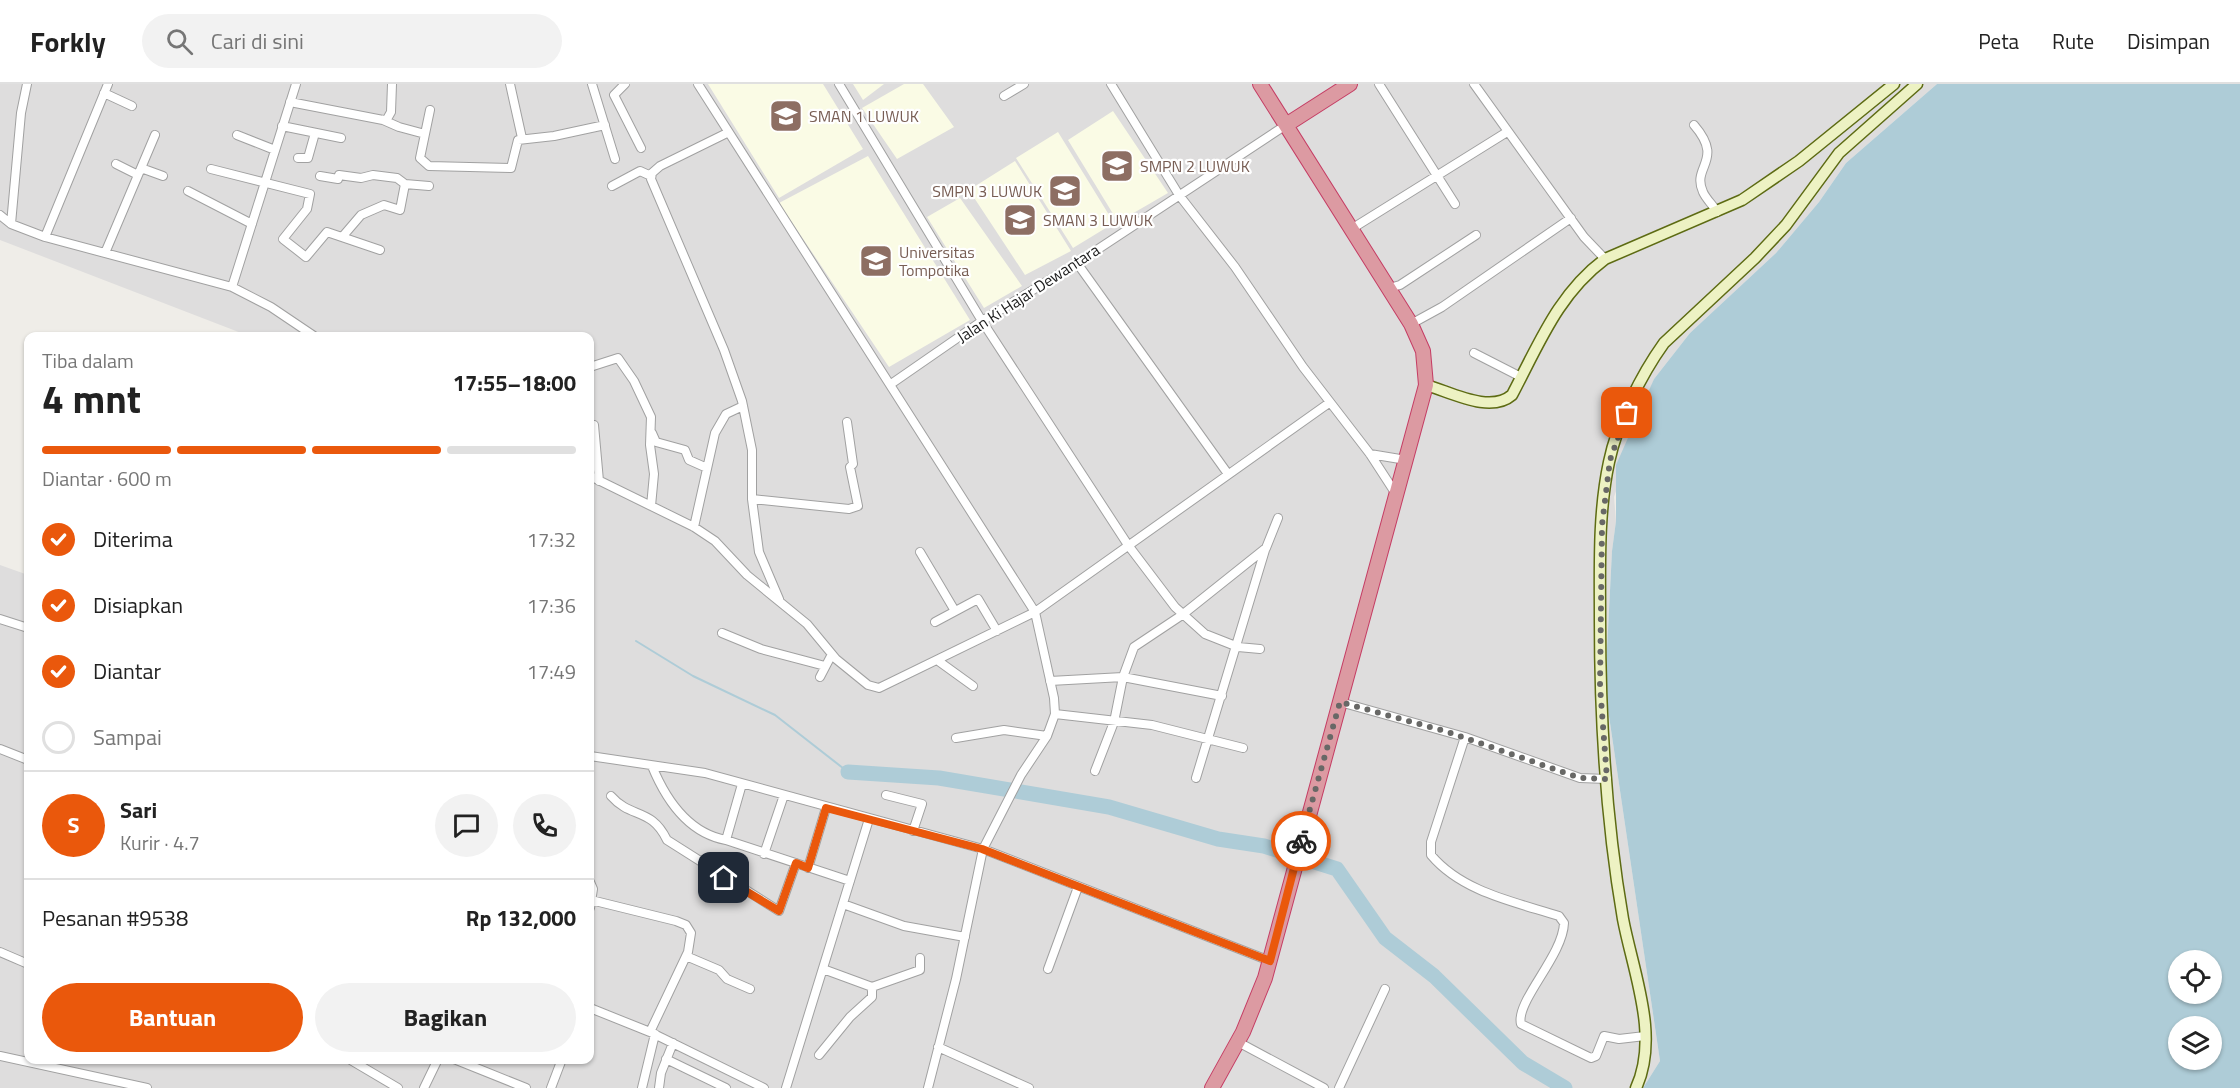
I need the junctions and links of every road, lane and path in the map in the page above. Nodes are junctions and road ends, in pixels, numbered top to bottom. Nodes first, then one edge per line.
1 (27, 84) edge
2 (108, 84) edge
3 (296, 84) edge
4 (392, 84) edge
5 (510, 84) edge
6 (592, 84) edge
7 (625, 84) edge
8 (698, 84) edge
9 (839, 84) edge
10 (1024, 84) edge
11 (1111, 84) edge
12 (1260, 84) edge
13 (1350, 84) edge
14 (1379, 84) edge
15 (1474, 84) edge
16 (1894, 84) edge
17 (1917, 84) edge
18 (104, 93) junction
19 (1004, 96) dead end
20 (290, 102) junction
21 (132, 106) dead end
22 (430, 110) dead end
23 (383, 120) junction
24 (1286, 124) junction
25 (605, 125) junction
26 (1694, 125) dead end
27 (282, 126) junction
28 (1507, 132) junction
29 (315, 133) junction
30 (727, 133) junction
31 (425, 134) junction
32 (155, 135) dead end
33 (237, 135) dead end
34 (341, 138) dead end
35 (522, 138) junction
36 (1822, 144) junction
37 (642, 148) dead end
38 (275, 150) junction
39 (1835, 157) junction
40 (298, 158) dead end
41 (615, 159) dead end
42 (116, 164) dead end
43 (212, 169) dead end
44 (139, 171) junction
45 (163, 176) dead end
46 (320, 176) dead end
47 (651, 176) junction
48 (1436, 176) junction
49 (264, 184) junction
50 (405, 184) junction
51 (429, 186) dead end
52 (612, 186) dead end
53 (188, 190) dead end
54 (1179, 195) junction
55 (1455, 204) dead end
56 (1718, 212) junction
57 (0, 215) edge
58 (1571, 218) junction
59 (11, 224) junction
60 (252, 224) junction
61 (1353, 228) junction
62 (343, 236) junction
63 (1476, 236) dead end
64 (45, 237) junction
65 (380, 250) dead end
66 (105, 253) junction
67 (1605, 259) junction
68 (1077, 263) junction
69 (232, 287) junction
70 (1389, 288) junction
71 (982, 321) junction
72 (1411, 324) junction
73 (308, 332) edge
74 (1474, 353) dead end
75 (594, 366) edge
76 (1521, 378) junction
77 (891, 384) junction
78 (1426, 385) junction
79 (1329, 403) junction
80 (743, 406) junction
81 (847, 422) dead end
82 (594, 425) dead end
83 (650, 429) junction
84 (1370, 454) junction
85 (1406, 460) junction
86 (707, 468) junction
87 (1228, 474) junction
88 (594, 478) edge
89 (599, 481) junction
90 (1396, 495) junction
91 (752, 499) junction
92 (651, 506) junction
93 (1278, 518) dead end
94 (694, 527) junction
95 (1128, 544) junction
96 (1266, 548) junction
97 (920, 552) dead end
98 (779, 600) junction
99 (955, 611) junction
100 (1035, 612) junction
101 (1182, 615) junction
102 (1, 622) edge
103 (934, 622) dead end
104 (24, 627) edge
105 (997, 631) junction
106 (722, 633) dead end
107 (1238, 647) junction
108 (1260, 649) dead end
109 (832, 654) junction
110 (937, 660) junction
111 (825, 666) junction
112 (820, 677) dead end
113 (1123, 677) junction
114 (1050, 681) junction
115 (973, 686) dead end
116 (1222, 696) junction
117 (1340, 702) junction
118 (1055, 714) junction
119 (1114, 722) junction
120 (1047, 736) junction
121 (1465, 737) junction
122 (956, 738) dead end
123 (1208, 738) junction
124 (1243, 748) dead end
125 (0, 749) edge
126 (594, 757) edge
127 (24, 758) edge
128 (652, 766) junction
129 (1095, 771) dead end
130 (1196, 778) dead end
131 (1607, 779) junction
132 (742, 784) junction
133 (784, 795) junction
134 (886, 795) dead end
135 (611, 796) dead end
136 (826, 808) junction
137 (869, 819) junction
138 (913, 831) junction
139 (726, 840) junction
140 (982, 849) junction
141 (764, 854) junction
142 (796, 863) junction
143 (808, 868) junction
144 (850, 881) junction
145 (1078, 887) junction
146 (843, 904) junction
147 (594, 905) edge
148 (965, 937) junction
149 (0, 952) edge
150 (686, 956) junction
151 (920, 958) dead end
152 (1270, 961) junction
153 (24, 962) edge
154 (823, 969) junction
155 (1048, 969) dead end
156 (872, 987) junction
157 (750, 989) dead end
158 (1384, 989) dead end
159 (594, 1010) edge
160 (652, 1033) junction
161 (1645, 1036) junction
162 (1238, 1042) junction
163 (673, 1043) junction
164 (938, 1047) junction
165 (819, 1055) dead end
166 (0, 1056) edge
167 (666, 1059) junction
168 (24, 1061) edge
169 (37, 1064) edge
170 (357, 1064) edge
171 (436, 1064) edge
172 (466, 1064) edge
173 (560, 1064) edge
174 (147, 1088) edge
175 (398, 1088) edge
176 (424, 1088) edge
177 (526, 1088) edge
178 (551, 1088) edge
179 (642, 1088) edge
180 (659, 1088) edge
181 (726, 1088) edge
182 (764, 1088) edge
183 (786, 1088) edge
184 (928, 1088) edge
185 (1029, 1088) edge
186 (1212, 1088) edge
187 (1324, 1088) edge
188 (1339, 1088) edge
189 (1636, 1088) edge

1 - 59 street
2 - 18 street
3 - 20 street
4 - 23 street
5 - 35 street
6 - 25 street
7 - 37 street
8 - 30 street
9 - 71 street
10 - 19 street
11 - 54 street
12 - 24 highway
13 - 24 highway
14 - 48 street
15 - 28 street
16 - 36 street
17 - 39 street
18 - 21 street
18 - 64 street
20 - 23 street
20 - 27 street
22 - 31 street
23 - 31 street
24 - 54 street, Jalan Ki Hajar Dewantara
24 - 61 highway
25 - 35 street
25 - 41 street
26 - 56 street
27 - 29 street
27 - 38 street
28 - 48 street
28 - 58 street
29 - 34 street
29 - 40 street
30 - 47 street
30 - 77 street
31 - 35 street
32 - 44 street
33 - 38 street
36 - 39 street
36 - 56 street
38 - 49 street
39 - 131 street
42 - 44 street
43 - 49 street
44 - 45 street
44 - 66 street
46 - 50 street
47 - 52 street
47 - 80 street
48 - 55 street
48 - 61 street
49 - 60 street
49 - 62 street
50 - 51 street
50 - 62 street
53 - 60 street
54 - 68 street, Jalan Ki Hajar Dewantara
54 - 79 street
56 - 67 street
57 - 59 street
58 - 67 street
58 - 72 street
59 - 64 street
60 - 69 street
61 - 70 highway
62 - 65 street
63 - 70 street
64 - 66 street
66 - 69 street
67 - 76 street
68 - 71 street, Jalan Ki Hajar Dewantara
68 - 87 street
69 - 73 street
70 - 72 highway
71 - 77 street, Jalan Ki Hajar Dewantara
71 - 95 street
72 - 78 highway
74 - 76 street
75 - 83 street
76 - 78 street
77 - 100 street
78 - 85 highway
79 - 84 street
79 - 87 street
80 - 86 street
80 - 91 street
81 - 91 street
82 - 89 street
83 - 86 street
83 - 92 street
84 - 85 street
84 - 90 street
85 - 90 highway
86 - 94 street
87 - 95 street
88 - 89 street
89 - 92 street
90 - 117 highway
91 - 98 street
92 - 94 street
93 - 96 street
94 - 98 street
95 - 100 street
95 - 101 street
96 - 101 street
96 - 107 street
97 - 99 street
98 - 109 street
99 - 103 street
99 - 105 street
100 - 105 street
100 - 114 street
101 - 107 street
101 - 113 street
102 - 104 street
105 - 110 street
106 - 111 street
107 - 108 street
107 - 116 street
109 - 110 street
109 - 111 street
110 - 115 street
111 - 112 street
113 - 114 street
113 - 116 street
113 - 119 street
114 - 118 street
116 - 123 street
117 - 121 street
117 - 152 highway
118 - 119 street
118 - 120 street
119 - 123 street
119 - 129 street
120 - 122 street
120 - 140 street
121 - 131 street
121 - 161 street
123 - 124 street
123 - 130 street
125 - 127 street
126 - 128 street
128 - 132 street
128 - 139 street
131 - 161 street
132 - 133 street
132 - 139 street
133 - 136 street
133 - 141 street
134 - 138 street
135 - 142 street
136 - 137 street
136 - 143 street
137 - 138 street
137 - 144 street
138 - 140 street
139 - 141 street
140 - 145 street
140 - 148 street
141 - 142 street
142 - 143 street
143 - 144 street
144 - 146 street
145 - 152 street
145 - 155 street
146 - 148 street
146 - 154 street
147 - 150 street
148 - 164 street
149 - 153 street
150 - 157 street
150 - 160 street
151 - 156 street
152 - 162 highway
154 - 156 street
154 - 183 street
156 - 165 street
158 - 188 street
159 - 160 street
160 - 163 street
160 - 179 street
161 - 189 street
162 - 186 highway
162 - 187 street
163 - 167 street
163 - 182 street
164 - 184 street
164 - 185 street
166 - 168 street
167 - 180 street
167 - 181 street
169 - 174 street
170 - 175 street
171 - 176 street
172 - 177 street
173 - 178 street

